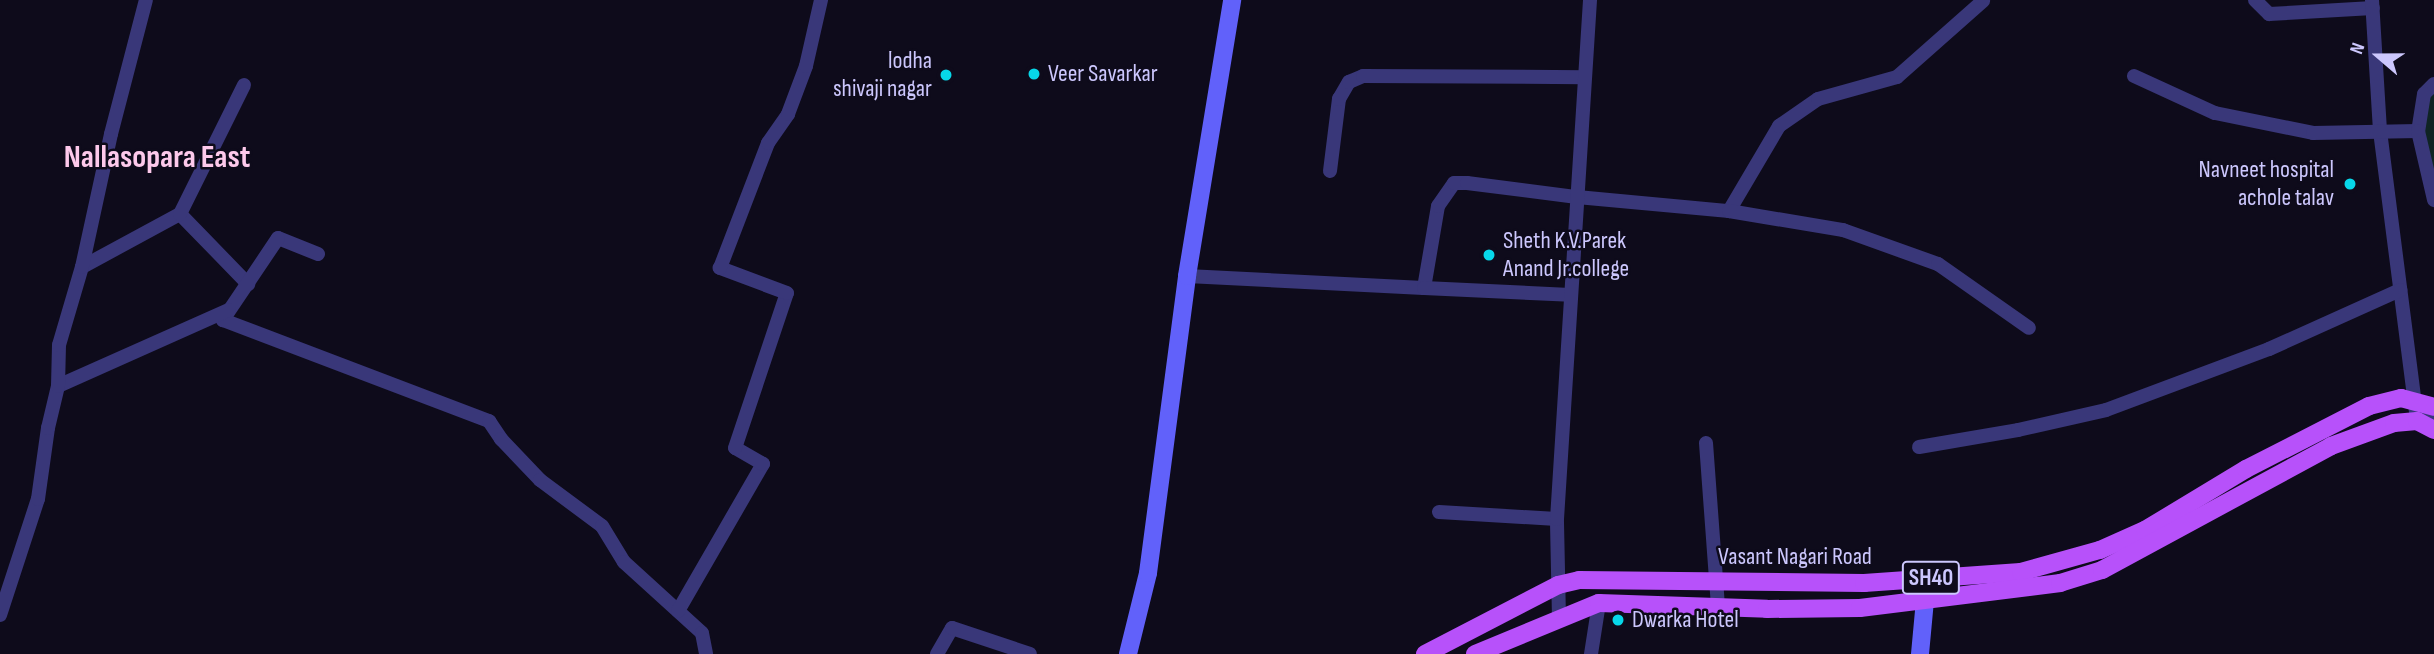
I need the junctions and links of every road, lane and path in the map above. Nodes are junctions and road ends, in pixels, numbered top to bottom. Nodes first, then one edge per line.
1 (146, 0) edge
2 (821, 0) edge
3 (1232, 0) edge
4 (1590, 0) edge
5 (2255, 0) edge
6 (1983, 1) edge
7 (2372, 4) edge
8 (2134, 76) dead end
9 (1584, 77) junction
10 (2434, 84) edge
11 (244, 85) dead end
12 (2380, 131) junction
13 (2418, 131) junction
14 (1330, 171) dead end
15 (1577, 197) junction
16 (2434, 200) edge
17 (1729, 211) junction
18 (180, 214) junction
19 (317, 254) dead end
20 (82, 267) junction
21 (1187, 276) junction
22 (248, 284) junction
23 (1424, 288) junction
24 (2400, 290) junction
25 (1570, 295) junction
26 (230, 309) junction
27 (2029, 328) dead end
28 (58, 386) junction
29 (2414, 399) junction
30 (2434, 407) edge
31 (2426, 419) edge
32 (2434, 430) edge
33 (1706, 443) dead end
34 (1919, 447) dead end
35 (1439, 512) dead end
36 (1557, 519) junction
37 (1927, 579) junction
38 (1716, 581) junction
39 (1558, 585) junction
40 (1925, 601) junction
41 (1599, 603) junction
42 (1717, 606) junction
43 (678, 611) junction
44 (0, 615) edge
45 (1559, 618) junction
46 (706, 654) edge
47 (937, 654) edge
48 (1030, 654) edge
49 (1128, 654) edge
50 (1425, 654) edge
51 (1475, 654) edge
52 (1591, 654) edge
53 (1920, 654) edge

1 - 20 street
2 - 43 street
3 - 21 street
4 - 9 street
5 - 7 street
6 - 17 street
7 - 12 street
8 - 12 street
9 - 14 street
9 - 15 street
10 - 13 street
11 - 18 street
12 - 13 street
12 - 24 street
13 - 16 street
15 - 17 street
15 - 23 street
15 - 25 street
17 - 27 street
18 - 20 street
18 - 22 street
19 - 22 street
20 - 28 street
21 - 23 street
21 - 49 street
22 - 26 street
23 - 25 street
24 - 29 street
24 - 34 street
25 - 36 street
26 - 28 street
26 - 43 street
28 - 44 street
29 - 30 main road, Vasant Nagari Road / SH40
29 - 31 street
29 - 37 main road, Vasant Nagari Road / SH40
31 - 32 main road
31 - 40 main road, Vasant Nagari Road / SH40
33 - 38 street
35 - 36 street
36 - 39 street
37 - 38 main road, Vasant Nagari Road / SH40
37 - 40 street
38 - 39 main road, Vasant Nagari Road / SH40
38 - 42 street
39 - 45 street
39 - 50 main road, Vasant Nagari Road / SH40
40 - 42 main road, Vasant Nagari Road / SH40
40 - 53 street
41 - 42 main road, Vasant Nagari Road / SH40
41 - 45 main road, Vasant Nagari Road / SH40
41 - 52 street
43 - 46 street
45 - 51 main road, Vasant Nagari Road / SH40
47 - 48 street

